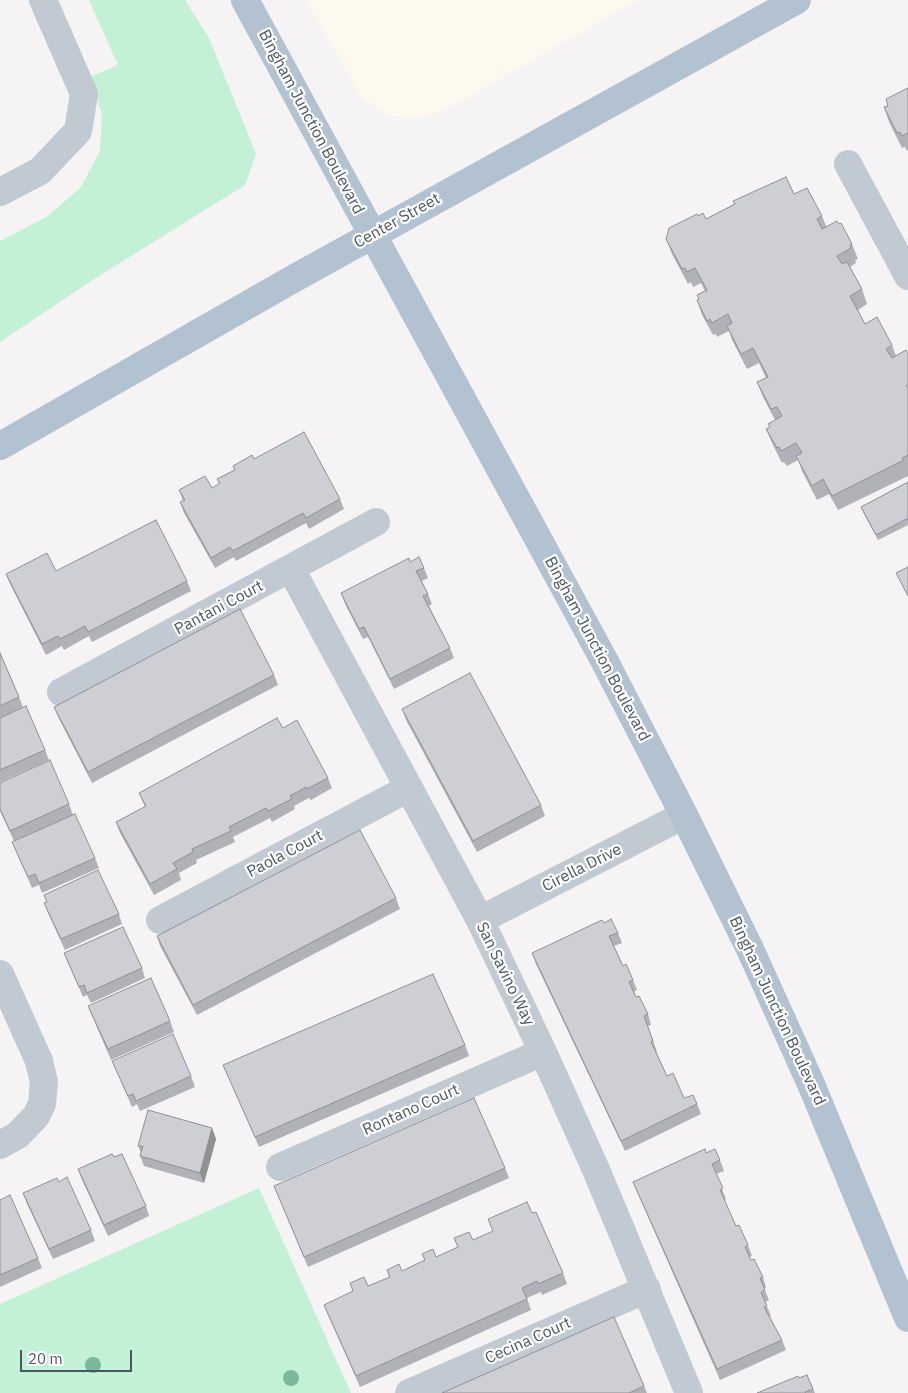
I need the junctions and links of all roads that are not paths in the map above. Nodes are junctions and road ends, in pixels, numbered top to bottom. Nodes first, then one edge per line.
1 (43, 0) edge
2 (245, 0) edge
3 (797, 0) edge
4 (848, 164) dead end
5 (0, 192) edge
6 (372, 235) junction
7 (908, 276) edge
8 (0, 446) edge
9 (376, 522) dead end
10 (291, 569) junction
11 (61, 692) dead end
12 (409, 788) junction
13 (684, 815) junction
14 (160, 920) dead end
15 (480, 920) junction
16 (0, 974) edge
17 (543, 1052) junction
18 (0, 1146) edge
19 (280, 1167) dead end
20 (647, 1289) junction
21 (908, 1318) edge
22 (409, 1393) edge
23 (689, 1393) edge

1 - 5 street
2 - 6 main road, Bingham Junction Boulevard
3 - 6 main road, Center Street
4 - 7 street
6 - 8 main road, Center Street
6 - 13 main road, Bingham Junction Boulevard
9 - 10 street, Pantani Court
10 - 11 street, Pantani Court
10 - 12 street, San Savino Way
12 - 14 street, Paola Court
12 - 15 street, San Savino Way
13 - 15 street, Cirella Drive
13 - 21 main road, Bingham Junction Boulevard
15 - 17 street, San Savino Way
16 - 18 street
17 - 19 street, Rontano Court
17 - 20 street, San Savino Way
20 - 22 street, Cecina Court
20 - 23 street, San Savino Way

